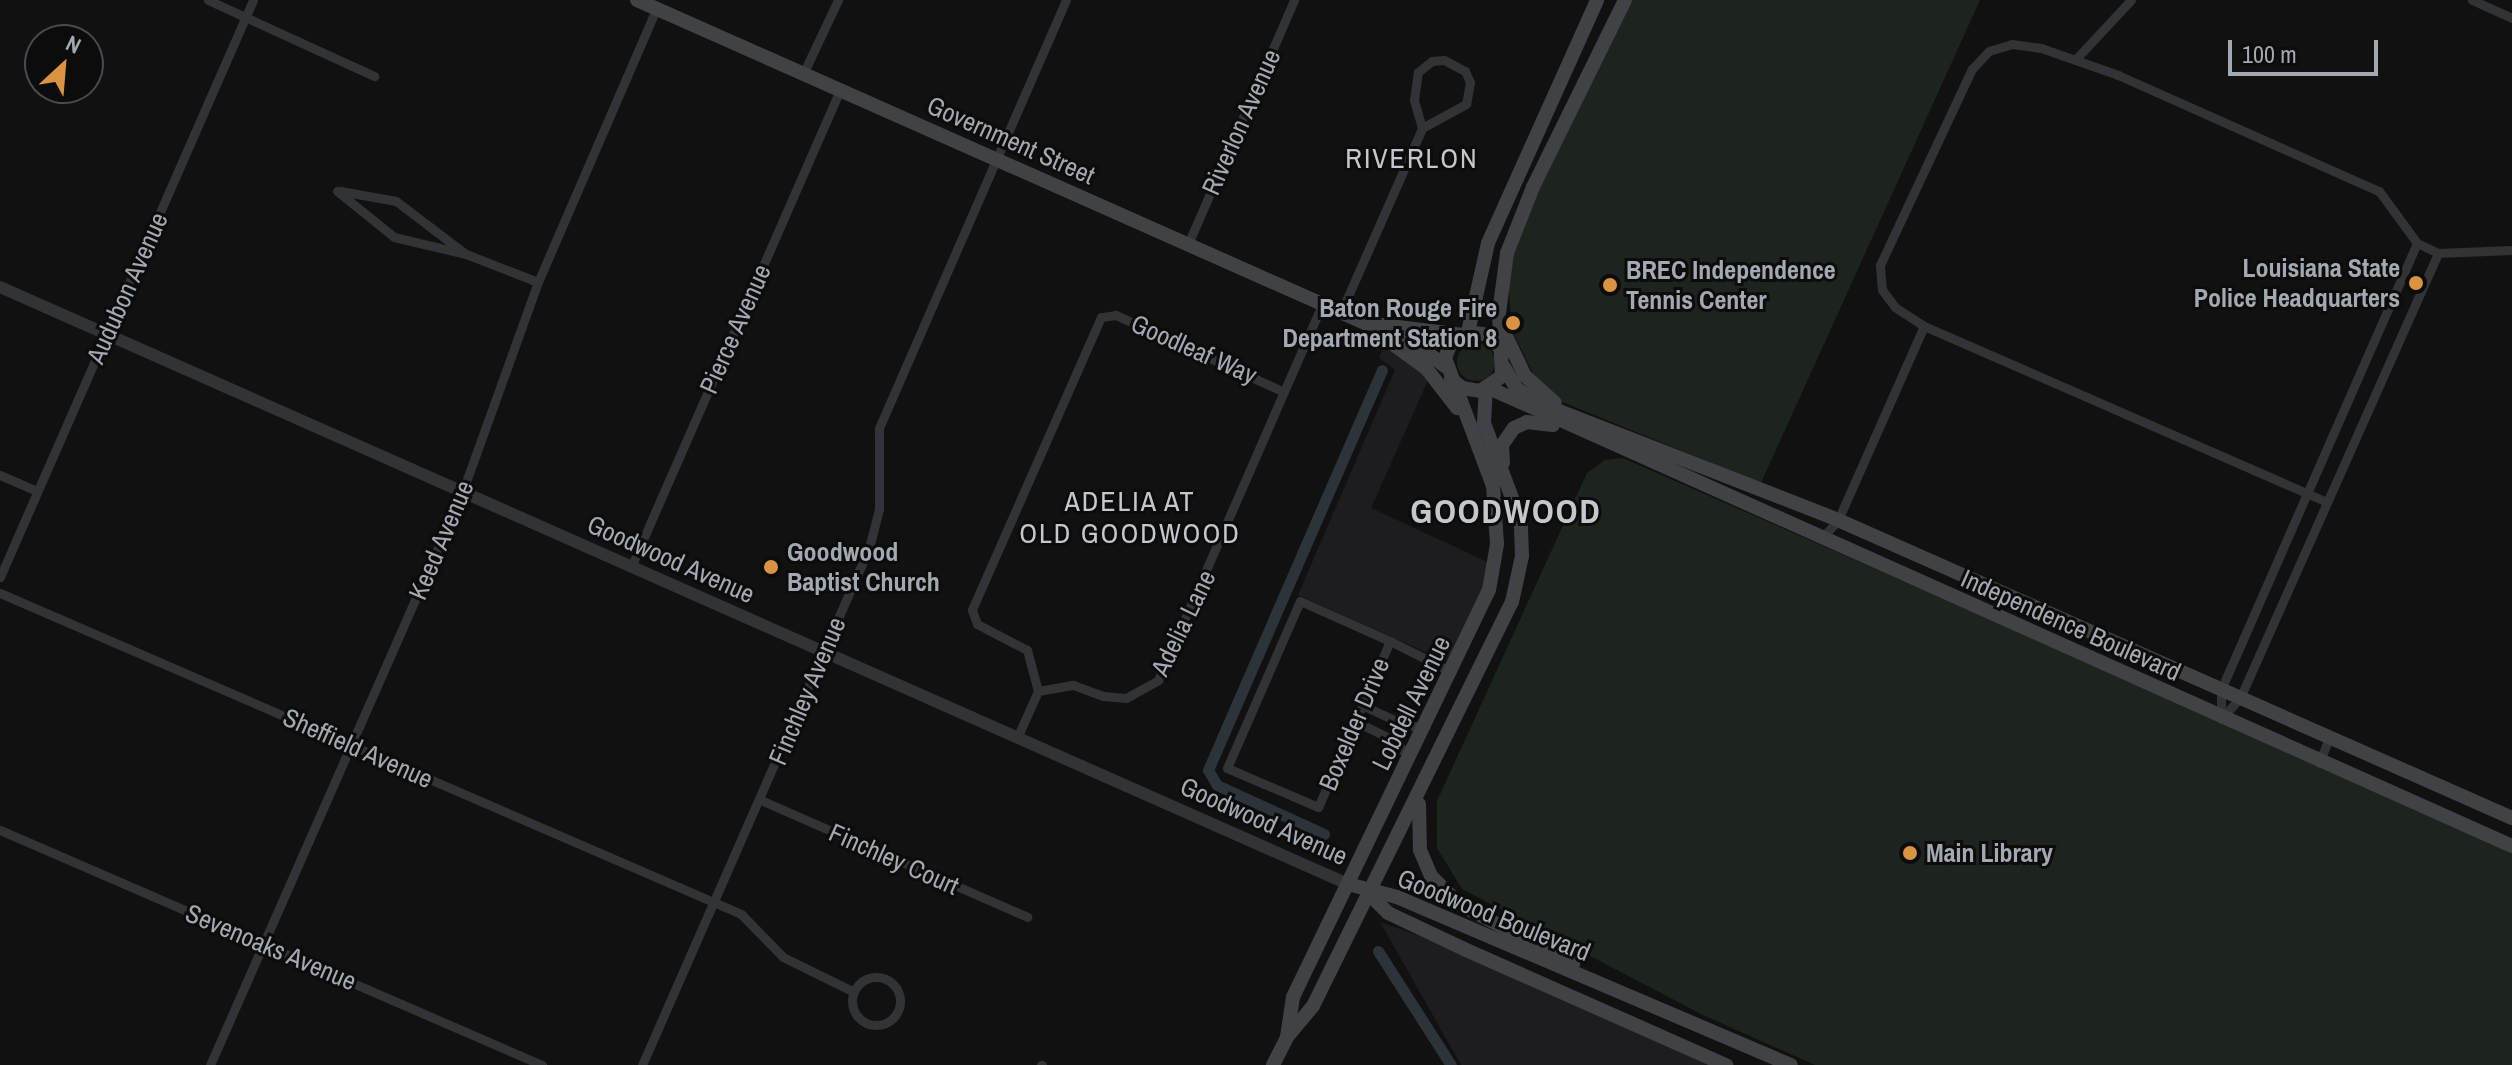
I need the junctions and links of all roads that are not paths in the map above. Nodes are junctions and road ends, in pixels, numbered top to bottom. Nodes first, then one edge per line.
1 (208, 0) edge
2 (253, 0) edge
3 (637, 0) edge
4 (838, 0) edge
5 (1066, 0) edge
6 (1294, 0) edge
7 (1597, 0) edge
8 (1625, 0) edge
9 (2131, 0) edge
10 (2472, 0) edge
11 (656, 9) junction
12 (246, 17) junction
13 (2512, 18) edge
14 (2075, 60) junction
15 (803, 74) junction
16 (374, 76) dead end
17 (840, 90) junction
18 (1422, 128) junction
19 (998, 160) junction
20 (2417, 243) junction
21 (1188, 244) junction
22 (2512, 250) edge
23 (2438, 253) junction
24 (466, 254) junction
25 (538, 282) junction
26 (0, 287) edge
27 (1322, 304) junction
28 (1341, 312) junction
29 (1472, 312) junction
30 (1365, 323) junction
31 (1499, 323) junction
32 (1924, 326) junction
33 (1439, 334) junction
34 (1466, 334) junction
35 (106, 335) junction
36 (1383, 337) junction
37 (1504, 360) junction
38 (1448, 372) junction
39 (1487, 389) junction
40 (1282, 391) junction
41 (1467, 417) junction
42 (1579, 418) junction
43 (1565, 426) junction
44 (1503, 468) junction
45 (0, 475) edge
46 (37, 491) junction
47 (462, 493) junction
48 (2307, 494) junction
49 (2327, 502) junction
50 (1838, 520) junction
51 (1521, 522) junction
52 (1498, 523) junction
53 (1821, 539) junction
54 (1914, 553) junction
55 (631, 567) junction
56 (1903, 576) junction
57 (0, 577) edge
58 (0, 593) edge
59 (2008, 596) junction
60 (1998, 619) junction
61 (1472, 632) junction
62 (1390, 641) junction
63 (1495, 643) junction
64 (824, 652) junction
65 (1452, 672) junction
66 (2221, 690) junction
67 (1038, 691) junction
68 (2240, 698) junction
69 (1362, 705) junction
70 (2221, 719) junction
71 (1355, 721) junction
72 (1426, 726) junction
73 (1017, 738) junction
74 (2329, 738) junction
75 (354, 746) junction
76 (1409, 760) junction
77 (2319, 763) junction
78 (1420, 793) junction
79 (761, 800) junction
80 (2512, 818) edge
81 (0, 830) edge
82 (2512, 846) edge
83 (1348, 884) junction
84 (1368, 893) junction
85 (714, 906) junction
86 (1027, 917) dead end
87 (264, 944) junction
88 (1464, 949) junction
89 (1519, 951) junction
90 (854, 992) junction
91 (1648, 1002) junction
92 (1688, 1019) junction
93 (1287, 1037) junction
94 (1677, 1044) junction
95 (210, 1065) edge
96 (542, 1065) edge
97 (642, 1065) edge
98 (1273, 1065) edge
99 (1726, 1065) edge
100 (1791, 1065) edge

1 - 12 street
2 - 12 street, Audubon Avenue
3 - 11 main road, Government Street
4 - 15 street
5 - 19 street, Finchley Avenue
6 - 21 street, Riverlon Avenue
7 - 29 main road
8 - 31 main road
9 - 14 street
10 - 13 street
11 - 15 main road, Government Street
11 - 25 street, Keed Avenue
12 - 16 street
12 - 35 street, Audubon Avenue
14 - 20 street
14 - 32 street
15 - 17 main road, Government Street
17 - 19 main road, Government Street
17 - 55 street, Pierce Avenue
18 - 18 street
18 - 28 street
19 - 21 main road, Government Street
19 - 64 street, Finchley Avenue
20 - 23 street
20 - 48 street
21 - 27 main road, Government Street
22 - 23 street
23 - 49 street
24 - 24 street
24 - 25 street
25 - 47 street, Keed Avenue
26 - 35 street, Goodwood Avenue
27 - 28 main road, Government Street
27 - 40 street, Adelia Lane
28 - 30 main road, Government Street
29 - 33 main road
29 - 34 main road
30 - 33 main road, Government Street
30 - 36 main road, Government Street
31 - 37 main road
31 - 42 main road
32 - 48 street
32 - 50 street
33 - 34 main road, Government Street
34 - 37 main road
34 - 38 main road
35 - 46 street, Audubon Avenue
35 - 47 street, Goodwood Avenue
36 - 38 main road, Government Street
36 - 41 main road
37 - 39 main road
37 - 42 main road
38 - 39 main road
38 - 41 main road, Lobdell Avenue
39 - 43 main road
39 - 44 main road, Lobdell Avenue
40 - 67 street, Adelia Lane
40 - 67 street, Goodleaf Way
41 - 52 main road, Lobdell Avenue
42 - 50 main road, Independence Boulevard
43 - 44 main road
43 - 53 main road, Independence Boulevard
44 - 51 main road, Lobdell Avenue
45 - 46 street
46 - 57 street, Audubon Avenue
47 - 55 street, Goodwood Avenue
47 - 75 street, Keed Avenue
48 - 49 street
48 - 66 street
49 - 68 street
50 - 53 street
50 - 54 main road, Independence Boulevard
51 - 52 main road
51 - 63 main road, Lobdell Avenue
52 - 61 main road, Lobdell Avenue
53 - 56 main road, Independence Boulevard
54 - 56 street
54 - 59 main road, Independence Boulevard
55 - 64 street, Goodwood Avenue
56 - 60 main road, Independence Boulevard
58 - 75 street, Sheffield Avenue
59 - 60 street
59 - 66 main road, Independence Boulevard
60 - 70 main road, Independence Boulevard
61 - 63 main road
61 - 65 main road, Lobdell Avenue
62 - 65 street
62 - 69 street, Boxelder Drive
62 - 71 street, Boxelder Drive
63 - 78 main road, Lobdell Avenue
64 - 73 street, Goodwood Avenue
64 - 79 street, Finchley Avenue
65 - 72 main road, Lobdell Avenue
66 - 68 main road, Independence Boulevard
66 - 70 street
67 - 73 street
68 - 70 street
68 - 74 main road, Independence Boulevard
69 - 71 street, Boxelder Drive
69 - 72 street
70 - 77 main road, Independence Boulevard
71 - 76 street
72 - 76 main road, Lobdell Avenue
73 - 83 street, Goodwood Avenue
74 - 77 street
74 - 80 main road, Independence Boulevard
75 - 85 street, Sheffield Avenue
75 - 87 street, Keed Avenue
76 - 83 main road, Lobdell Avenue
77 - 82 main road, Independence Boulevard
78 - 84 main road, Lobdell Avenue
78 - 91 main road
79 - 85 street, Finchley Avenue
79 - 86 street, Finchley Court
81 - 87 street, Sevenoaks Avenue
83 - 84 main road, Goodwood Avenue
83 - 93 main road, Lobdell Avenue
84 - 88 main road, Goodwood Boulevard
84 - 89 main road, Goodwood Boulevard
84 - 93 main road, Lobdell Avenue
85 - 90 street, Sheffield Avenue
85 - 97 street, Finchley Avenue
87 - 95 street, Keed Avenue
87 - 96 street, Sevenoaks Avenue
88 - 89 main road
88 - 94 main road, Goodwood Boulevard
89 - 91 main road, Goodwood Boulevard
90 - 90 street
91 - 92 main road, Goodwood Boulevard
92 - 94 street
92 - 100 main road, Goodwood Boulevard
93 - 98 main road, Lobdell Avenue
94 - 99 main road, Goodwood Boulevard

